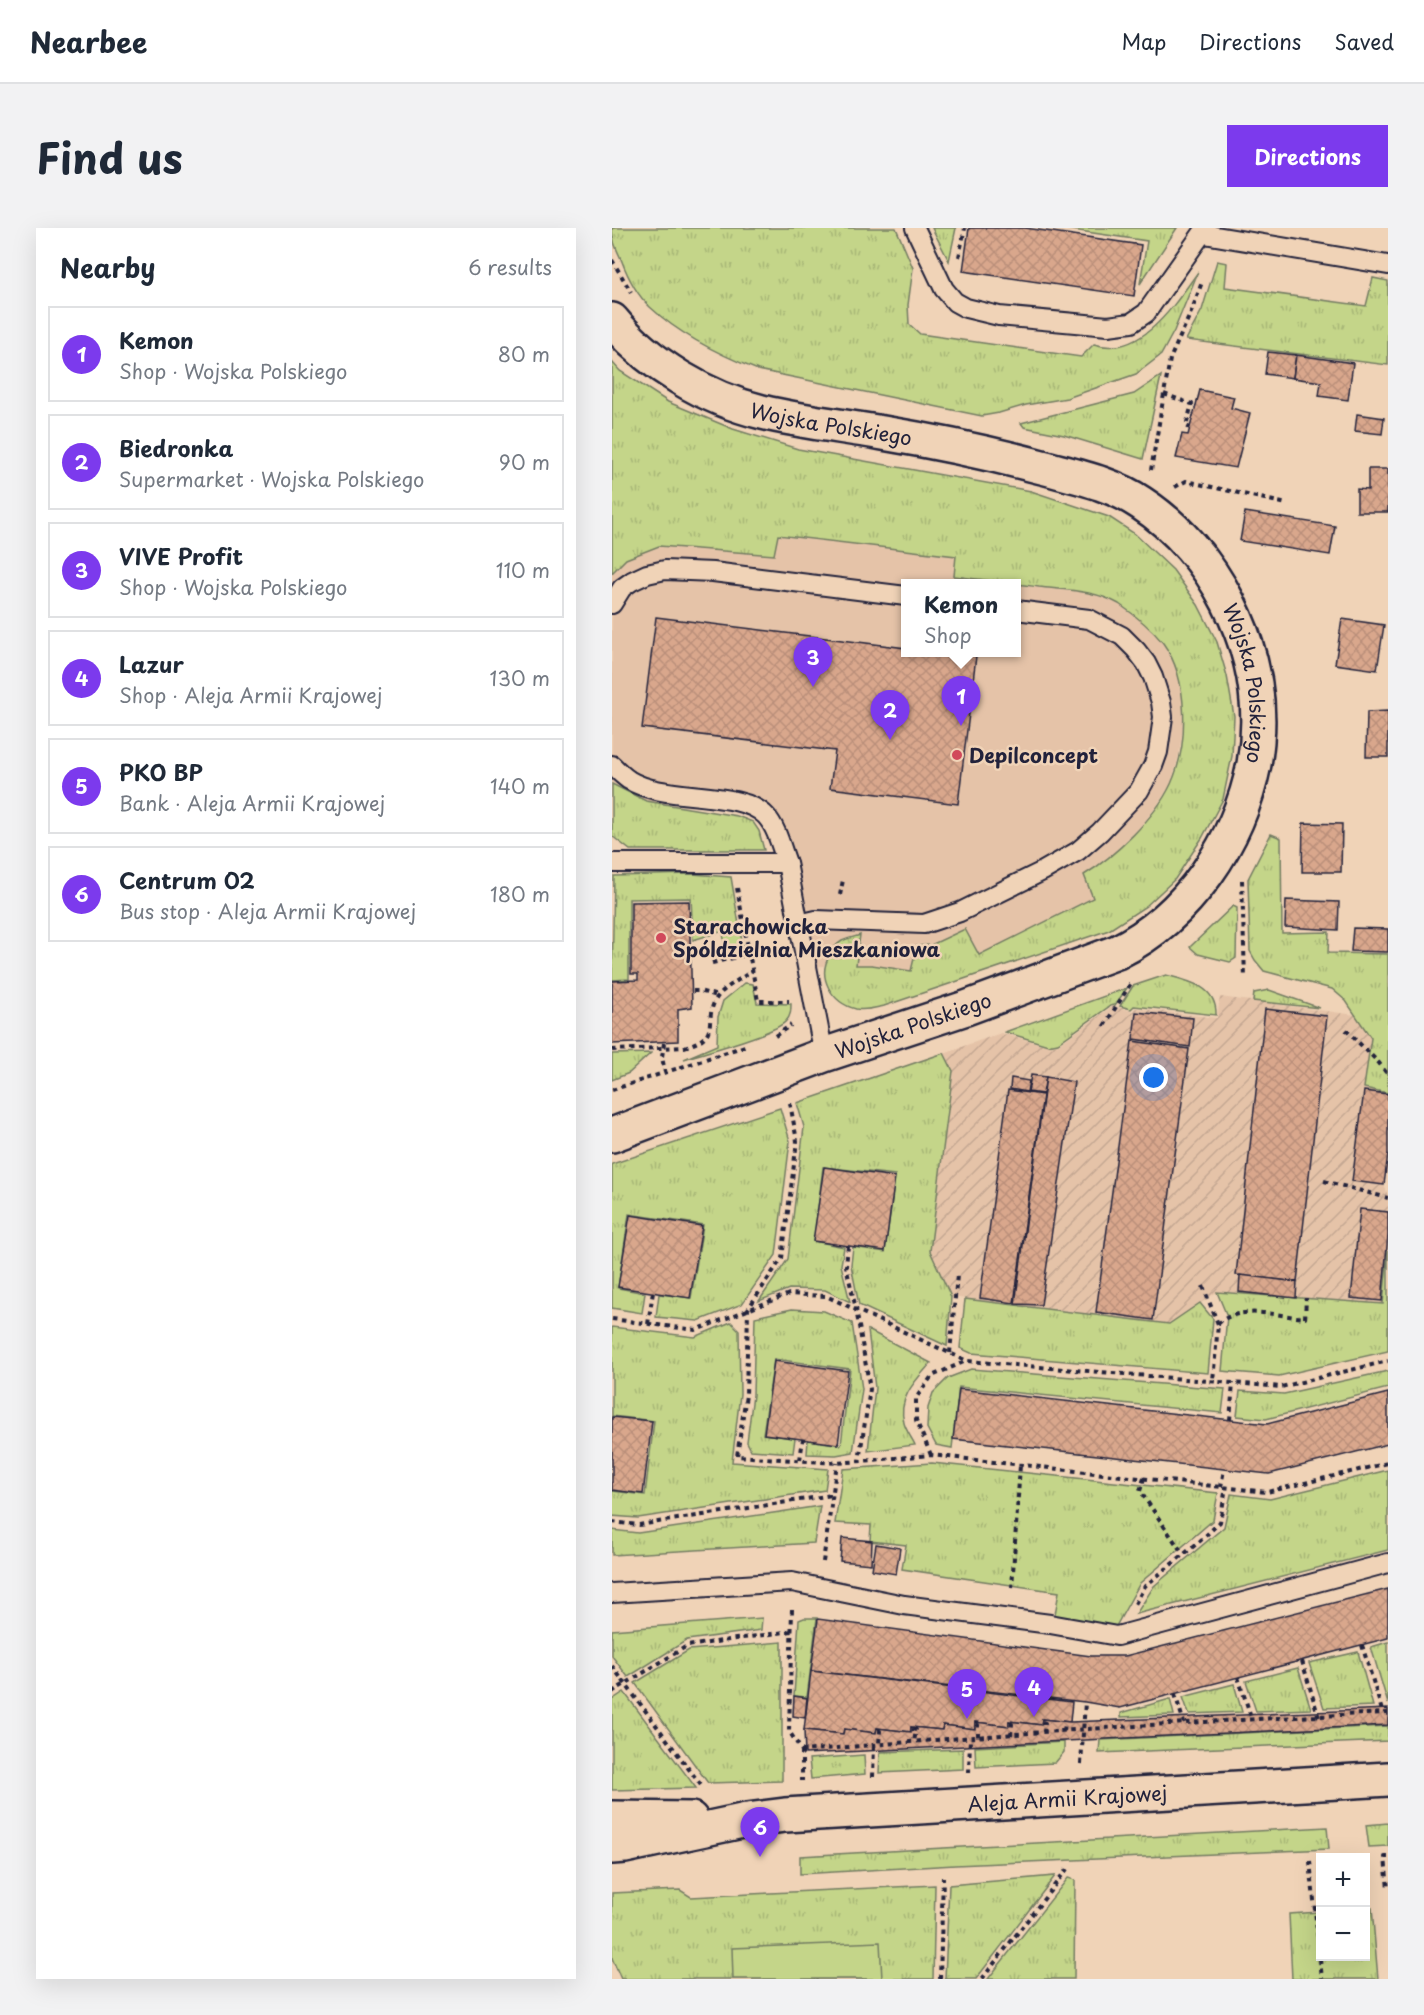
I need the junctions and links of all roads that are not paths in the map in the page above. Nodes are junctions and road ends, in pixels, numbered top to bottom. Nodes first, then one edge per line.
1 (915, 228) edge
2 (1205, 231) edge
3 (1388, 265) edge
4 (612, 320) edge
5 (901, 595) edge
6 (612, 603) edge
7 (1021, 610) edge
8 (612, 765) edge
9 (612, 863) edge
10 (787, 863) junction
11 (799, 924) junction
12 (824, 1055) junction
13 (612, 1135) edge
14 (1388, 1563) edge
15 (612, 1593) edge
16 (1388, 1779) edge
17 (612, 1818) edge
18 (747, 1820) junction
19 (612, 1847) edge

1 - 2 lane
2 - 3 lane
4 - 12 street, Wojska Polskiego
5 - 6 lane
7 - 11 lane
8 - 10 lane
9 - 10 lane
10 - 11 lane
11 - 12 lane
12 - 13 street, Wojska Polskiego
14 - 15 lane
16 - 18 street, Aleja Armii Krajowej
17 - 18 street, Aleja Armii Krajowej
18 - 19 street, Aleja Armii Krajowej

